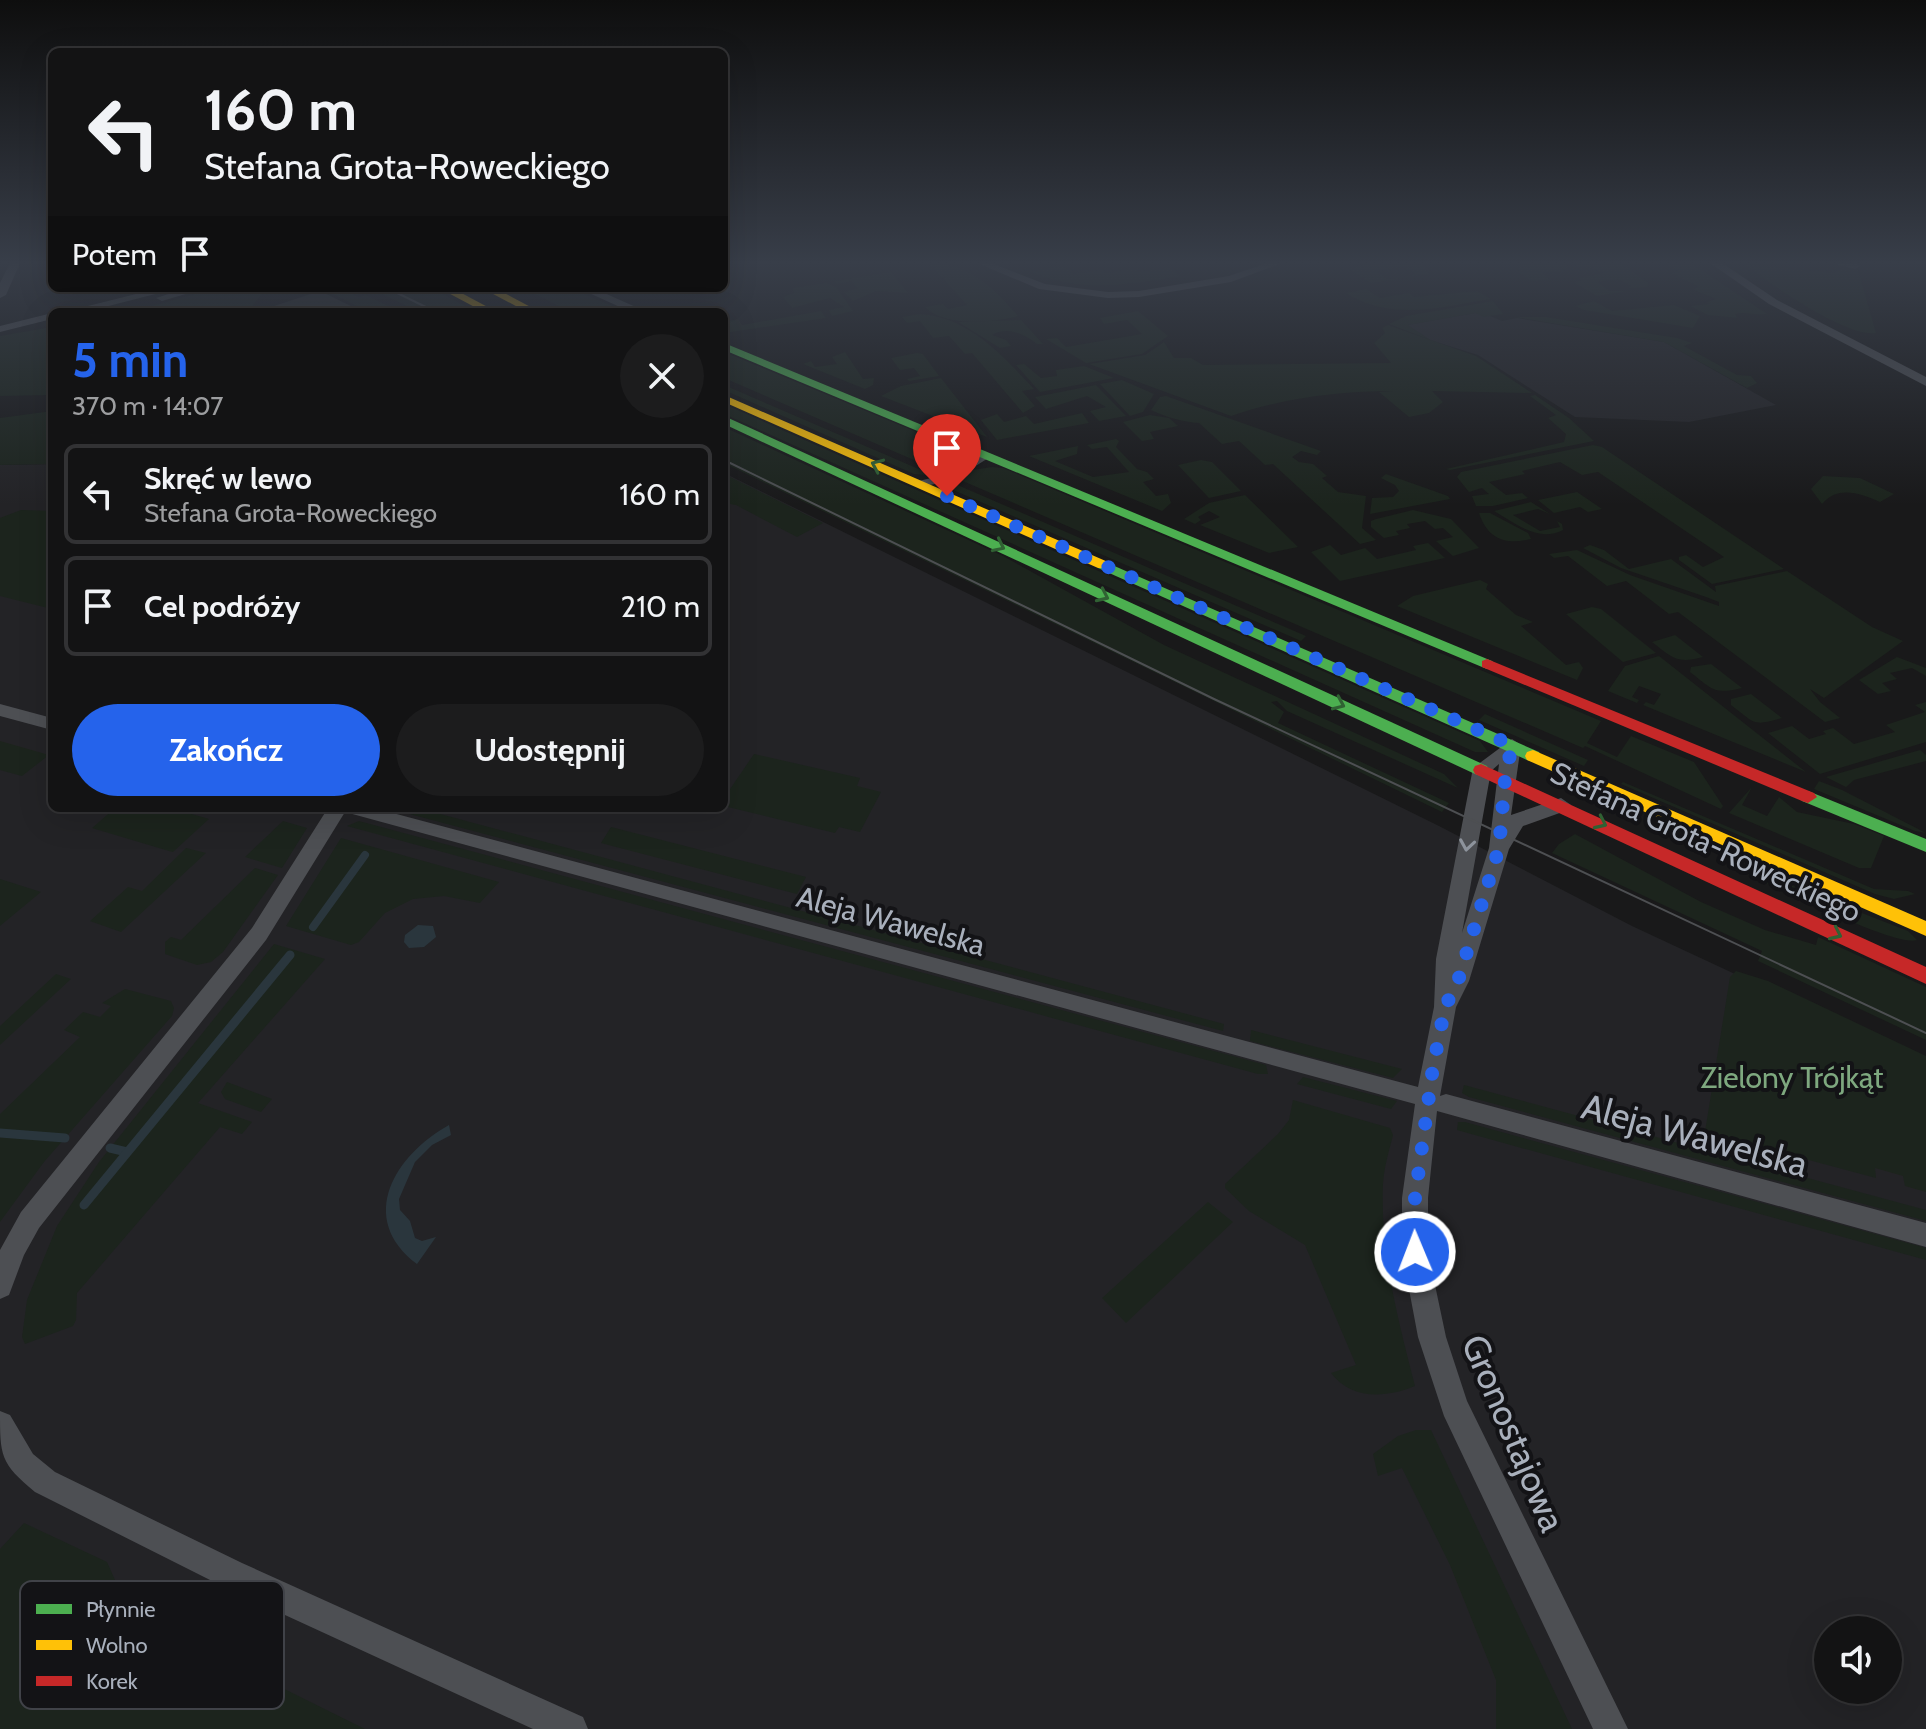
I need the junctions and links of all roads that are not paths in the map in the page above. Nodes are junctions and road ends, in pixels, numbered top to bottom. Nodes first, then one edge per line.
1 (1853, 344) edge
2 (728, 348) edge
3 (1926, 382) edge
4 (728, 400) edge
5 (728, 422) edge
6 (986, 455) junction
7 (918, 483) junction
8 (0, 710) edge
9 (48, 723) edge
10 (1512, 745) junction
11 (1482, 768) junction
12 (1505, 779) junction
13 (1561, 805) junction
14 (336, 812) edge
15 (364, 812) edge
16 (1926, 846) edge
17 (1499, 848) junction
18 (1926, 929) edge
19 (1925, 972) edge
20 (1445, 1007) junction
21 (1412, 1095) dead end
22 (1446, 1104) dead end
23 (1926, 1235) edge
24 (0, 1286) edge
25 (0, 1425) edge
26 (246, 1581) edge
27 (284, 1598) edge
28 (571, 1729) edge
29 (1611, 1729) edge

1 - 3 street
2 - 6 main road
7 -> 4 main road, Stefana Grota-Roweckiego
5 -> 11 main road, Stefana Grota-Roweckiego
6 - 7 street
6 - 16 main road
7 - 10 main road, Stefana Grota-Roweckiego
8 - 9 street
10 - 11 street
10 - 12 street, Gronostajowa
10 - 18 main road, Stefana Grota-Roweckiego
11 - 12 main road, Stefana Grota-Roweckiego
11 -> 20 street, Gronostajowa
12 - 13 main road, Stefana Grota-Roweckiego
12 - 17 street, Gronostajowa
13 - 17 street, Gronostajowa
13 -> 19 main road, Stefana Grota-Roweckiego
14 - 24 street
15 - 21 street, Aleja Wawelska
17 - 20 street, Gronostajowa
20 - 29 street, Gronostajowa
22 - 23 street, Aleja Wawelska
25 - 26 street
27 - 28 street

